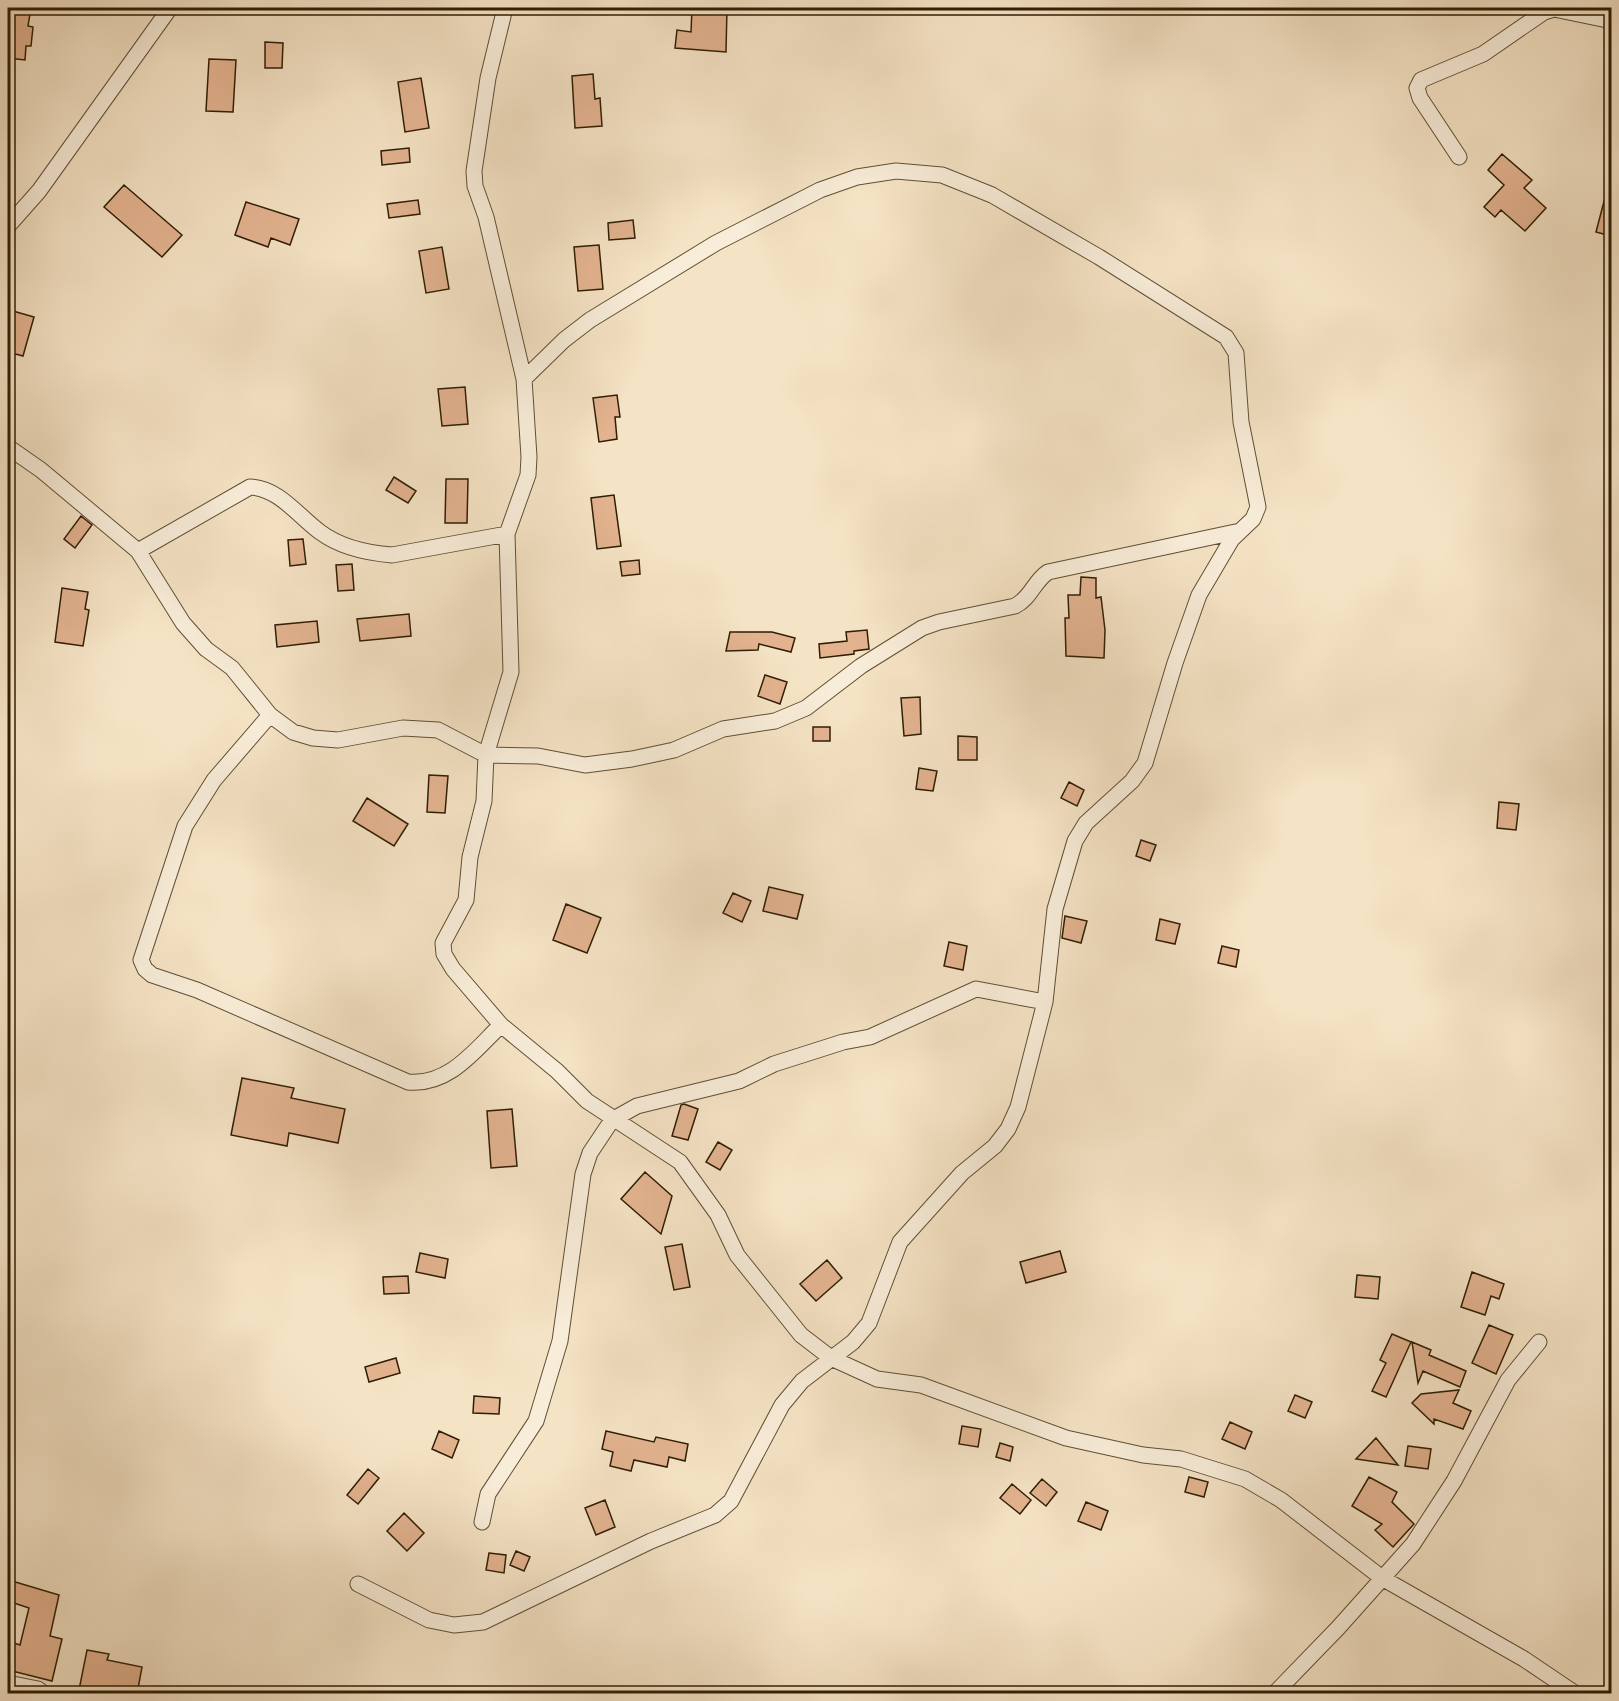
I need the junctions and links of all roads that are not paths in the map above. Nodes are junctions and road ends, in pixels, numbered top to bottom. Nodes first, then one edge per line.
1 (170, 8) edge
2 (505, 8) edge
3 (1611, 21) edge
4 (1459, 157) dead end
5 (8, 226) edge
6 (525, 379) junction
7 (8, 447) edge
8 (1240, 531) junction
9 (507, 534) junction
10 (138, 551) junction
11 (270, 715) junction
12 (486, 754) junction
13 (1045, 1002) junction
14 (501, 1024) junction
15 (612, 1120) junction
16 (1539, 1342) dead end
17 (831, 1358) junction
18 (482, 1522) dead end
19 (1382, 1578) junction
20 (358, 1584) dead end
21 (8, 1683) edge
22 (1292, 1688) edge
23 (44, 1694) edge
24 (1274, 1694) edge
25 (1576, 1694) edge

1 - 5 street
2 - 6 street
3 - 4 street
6 - 8 street
6 - 9 street
7 - 10 street
8 - 12 street
8 - 13 street
9 - 10 street
9 - 12 street
10 - 11 street
11 - 12 street
11 - 14 street
12 - 14 street
13 - 15 street
13 - 17 street
14 - 15 street
15 - 17 street
15 - 18 street
16 - 19 street
17 - 19 street
17 - 20 street
19 - 22 street
19 - 25 street
21 - 23 street
22 - 24 street

